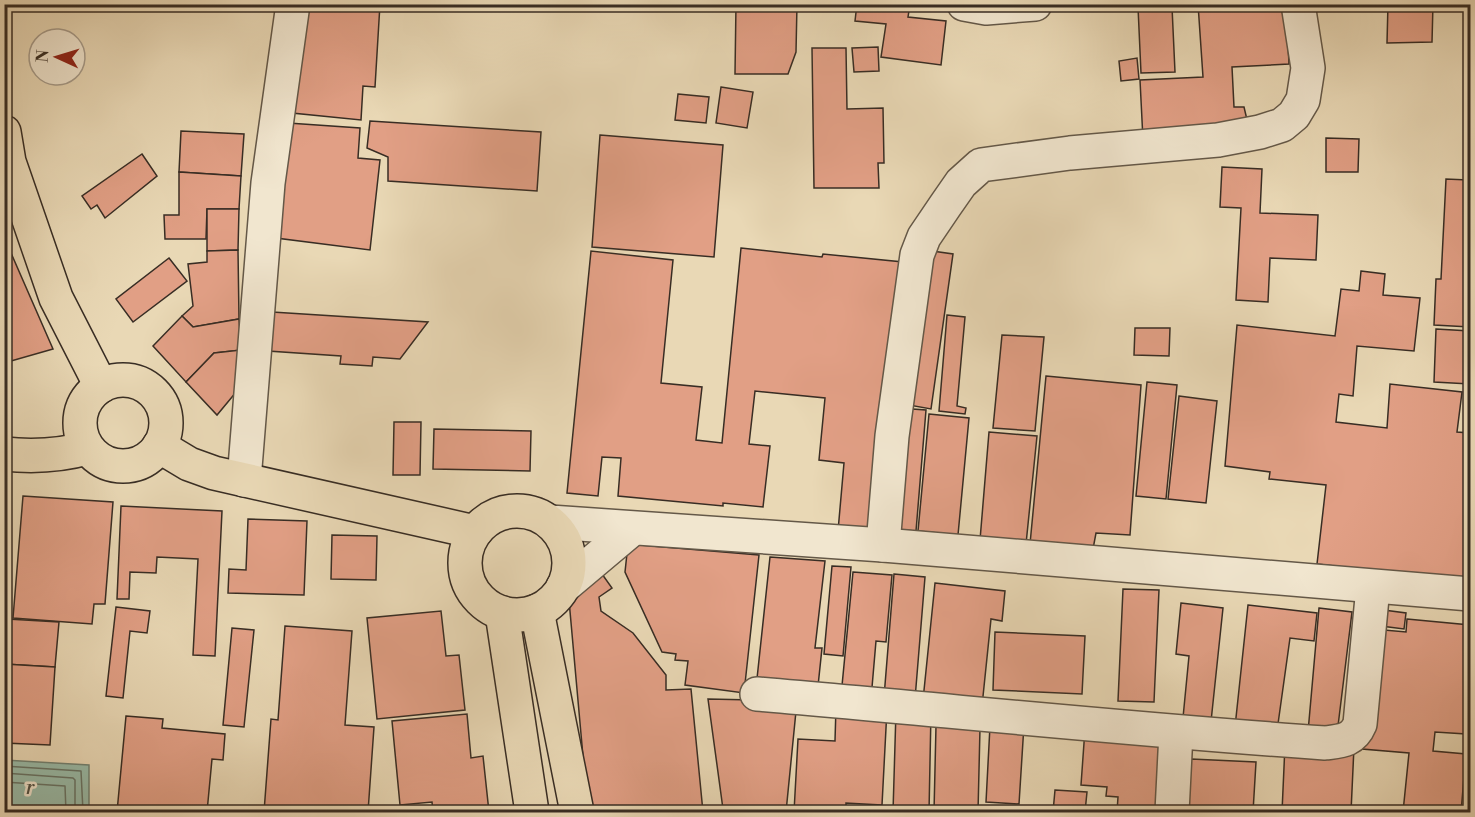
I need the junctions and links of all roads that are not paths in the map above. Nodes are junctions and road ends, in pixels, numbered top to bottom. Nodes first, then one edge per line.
1 (293, 4) edge
2 (964, 4) edge
3 (1035, 4) edge
4 (1298, 4) edge
5 (4, 132) edge
6 (101, 386) junction
7 (159, 446) junction
8 (87, 448) junction
9 (4, 454) edge
10 (244, 480) junction
11 (550, 522) junction
12 (632, 529) junction
13 (475, 532) junction
14 (883, 545) junction
15 (563, 587) junction
16 (1373, 587) junction
17 (1470, 594) edge
18 (537, 611) junction
19 (502, 613) junction
20 (757, 694) dead end
21 (1176, 733) junction
22 (532, 813) edge
23 (577, 813) edge
24 (1172, 813) edge

1 - 10 street
2 - 3 street
4 - 14 street
5 - 6 main road
6 - 7 main road
6 - 8 main road
7 - 8 main road
7 - 10 main road
8 - 9 main road
10 - 13 main road
11 - 12 street
11 - 13 main road
11 - 15 main road
12 - 14 street
12 - 15 street
13 - 19 main road
14 - 16 street
15 - 18 main road
16 - 17 street
16 - 21 street
18 - 19 main road
18 - 23 main road
19 - 22 main road
20 - 21 street
21 - 24 street

